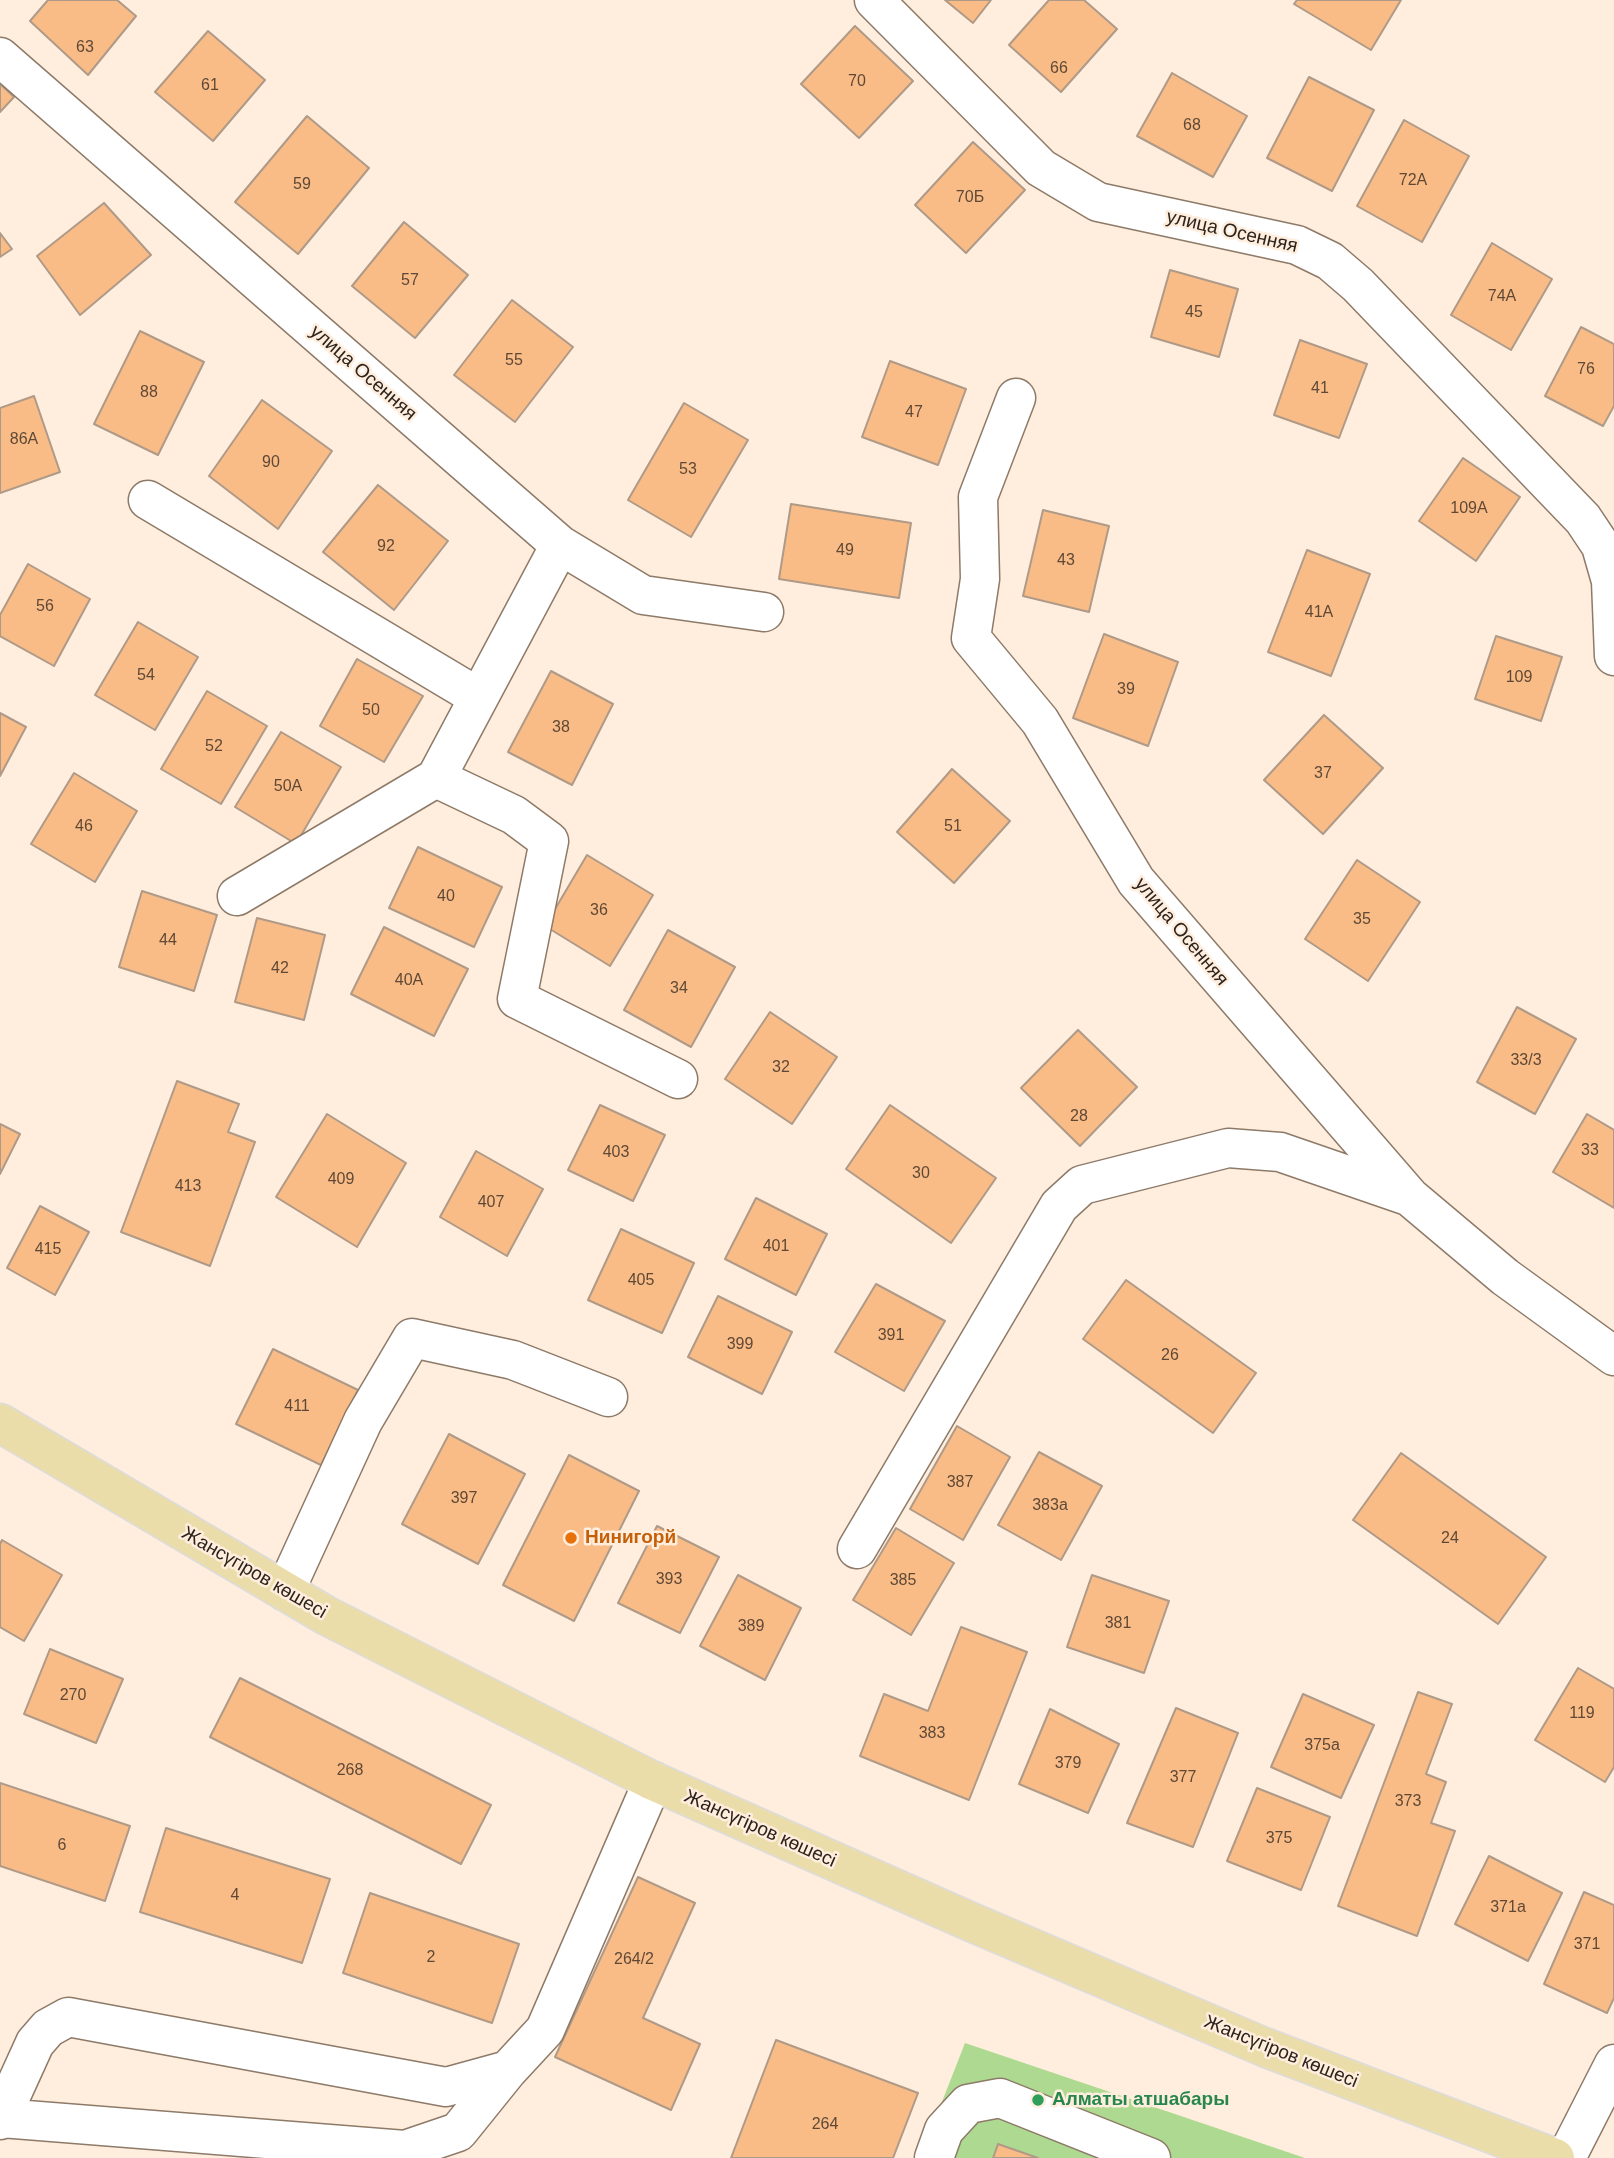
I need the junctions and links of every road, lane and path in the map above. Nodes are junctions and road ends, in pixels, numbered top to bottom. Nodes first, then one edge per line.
1 (874, 0) edge
2 (0, 57) edge
3 (1016, 398) dead end
4 (148, 500) dead end
5 (561, 545) junction
6 (764, 612) dead end
7 (1614, 656) edge
8 (478, 697) junction
9 (436, 778) junction
10 (237, 896) dead end
11 (678, 1079) dead end
12 (1410, 1196) junction
13 (1614, 1356) edge
14 (608, 1397) dead end
15 (0, 1424) edge
16 (857, 1549) dead end
17 (285, 1591) junction
18 (653, 1781) junction
19 (1614, 2064) edge
20 (508, 2070) junction
21 (1, 2119) edge
22 (934, 2158) edge
23 (1151, 2158) edge
24 (1555, 2158) edge
25 (1566, 2158) edge

1 - 7 street, улица Осенняя
2 - 5 street, улица Осенняя
3 - 12 street, улица Осенняя
4 - 8 street
5 - 6 street, улица Осенняя
5 - 8 street
8 - 9 street
9 - 10 street
9 - 11 street
12 - 13 street, улица Осенняя
12 - 16 street
14 - 17 street
15 - 17 main road, Жансүгіров көшесі
17 - 18 main road, Жансүгіров көшесі
18 - 20 street
18 - 24 main road, Жансүгіров көшесі
19 - 25 street
20 - 21 street
20 - 21 street
22 - 23 street

